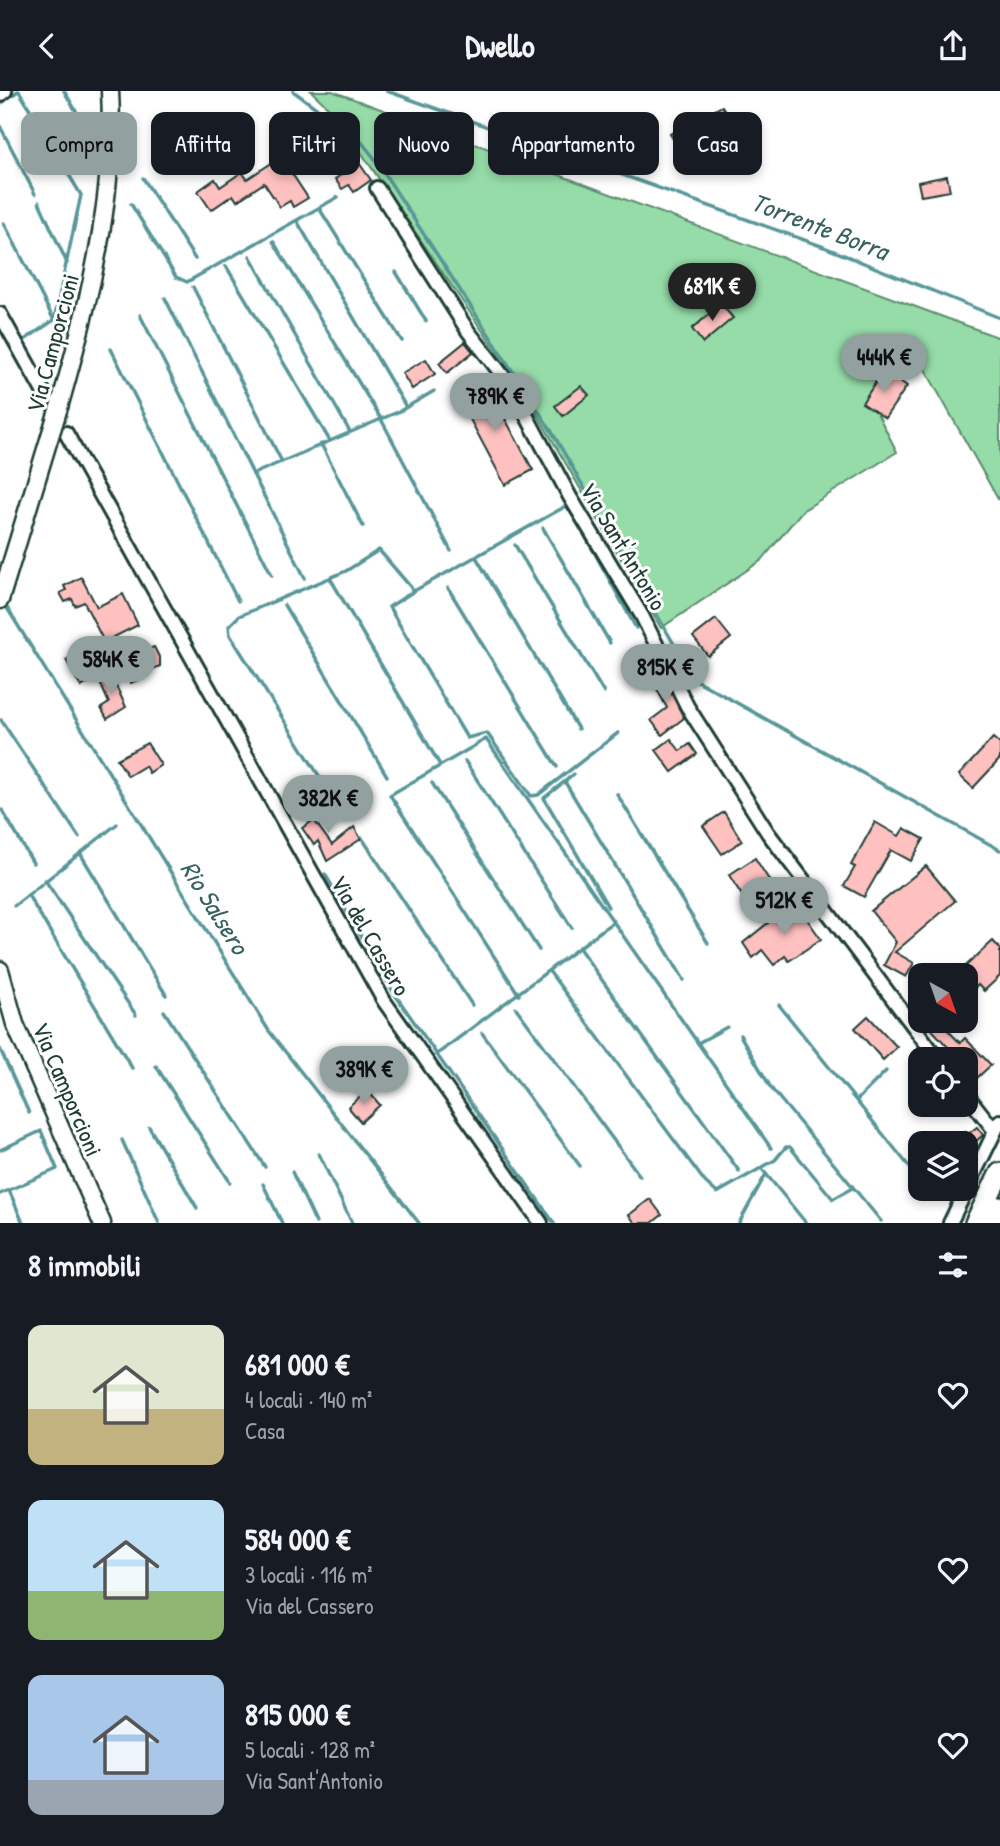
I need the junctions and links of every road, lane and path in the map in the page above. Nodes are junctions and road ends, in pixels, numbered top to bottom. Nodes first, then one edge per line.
1 (5, 91) edge
2 (110, 91) edge
3 (0, 95) edge
4 (377, 188) dead end
5 (0, 314) edge
6 (54, 403) junction
7 (58, 434) junction
8 (0, 600) edge
9 (0, 970) edge
10 (929, 1047) edge
11 (978, 1106) edge
12 (997, 1126) edge
13 (1000, 1173) edge
14 (1000, 1207) edge
15 (102, 1223) edge
16 (541, 1223) edge
17 (950, 1223) edge
18 (975, 1223) edge
19 (992, 1223) edge

1 - 3 street
2 - 6 main road, Via Camporcioni
4 - 10 street, Via Sant'Antonio
5 - 6 street
6 - 7 main road, Via Camporcioni, bridge
7 - 8 main road, Via Camporcioni
7 - 16 street, Via del Cassero
9 - 15 main road, Via Camporcioni
11 - 12 street
12 - 17 street
13 - 18 highway
14 - 19 highway

